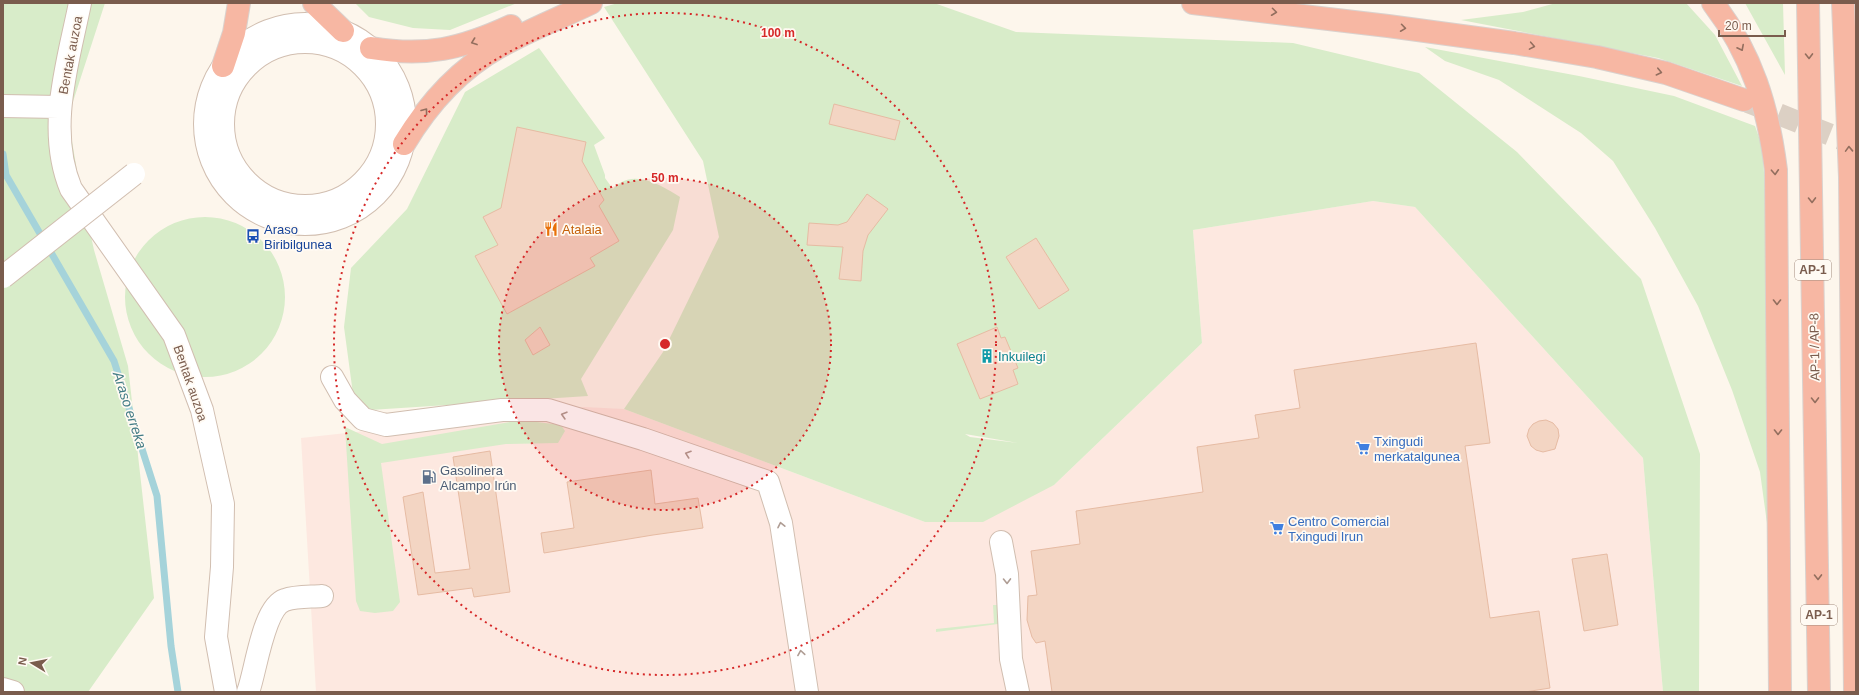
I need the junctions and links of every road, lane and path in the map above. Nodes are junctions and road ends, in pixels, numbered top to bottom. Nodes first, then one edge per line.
1 (80, 3) edge
2 (239, 3) edge
3 (314, 3) edge
4 (561, 3) edge
5 (591, 3) edge
6 (1193, 3) edge
7 (1713, 3) edge
8 (1808, 3) edge
9 (1843, 3) edge
10 (343, 31) junction
11 (371, 48) junction
12 (223, 66) junction
13 (1744, 100) tunnel mouth
14 (3, 106) edge
15 (59, 107) junction
16 (404, 144) junction
17 (134, 174) dead end
18 (355, 190) joint
19 (3, 277) edge
20 (332, 377) dead end
21 (1001, 542) dead end
22 (322, 596) dead end
23 (3, 689) edge
24 (13, 692) edge
25 (226, 692) edge
26 (248, 692) edge
27 (807, 692) edge
28 (1018, 692) edge
29 (1780, 692) edge
30 (1819, 692) edge
31 (1855, 692) edge

1 - 15 street, Bentak auzoa
2 - 12 highway
3 - 10 highway
4 -> 11 highway
16 -> 5 highway
6 -> 13 highway
7 -> 29 highway
8 -> 30 highway, AP-1 / AP-8 / AP-1
31 -> 9 highway, AP-1
10 - 11 street
10 - 12 street
11 - 16 street
12 - 16 street
14 - 15 street, Bentak auzoa
15 - 25 street, Bentak auzoa
17 - 19 street, bridge
18 - 18 street
27 -> 20 street
21 -> 28 street
22 - 26 street
23 - 24 street

